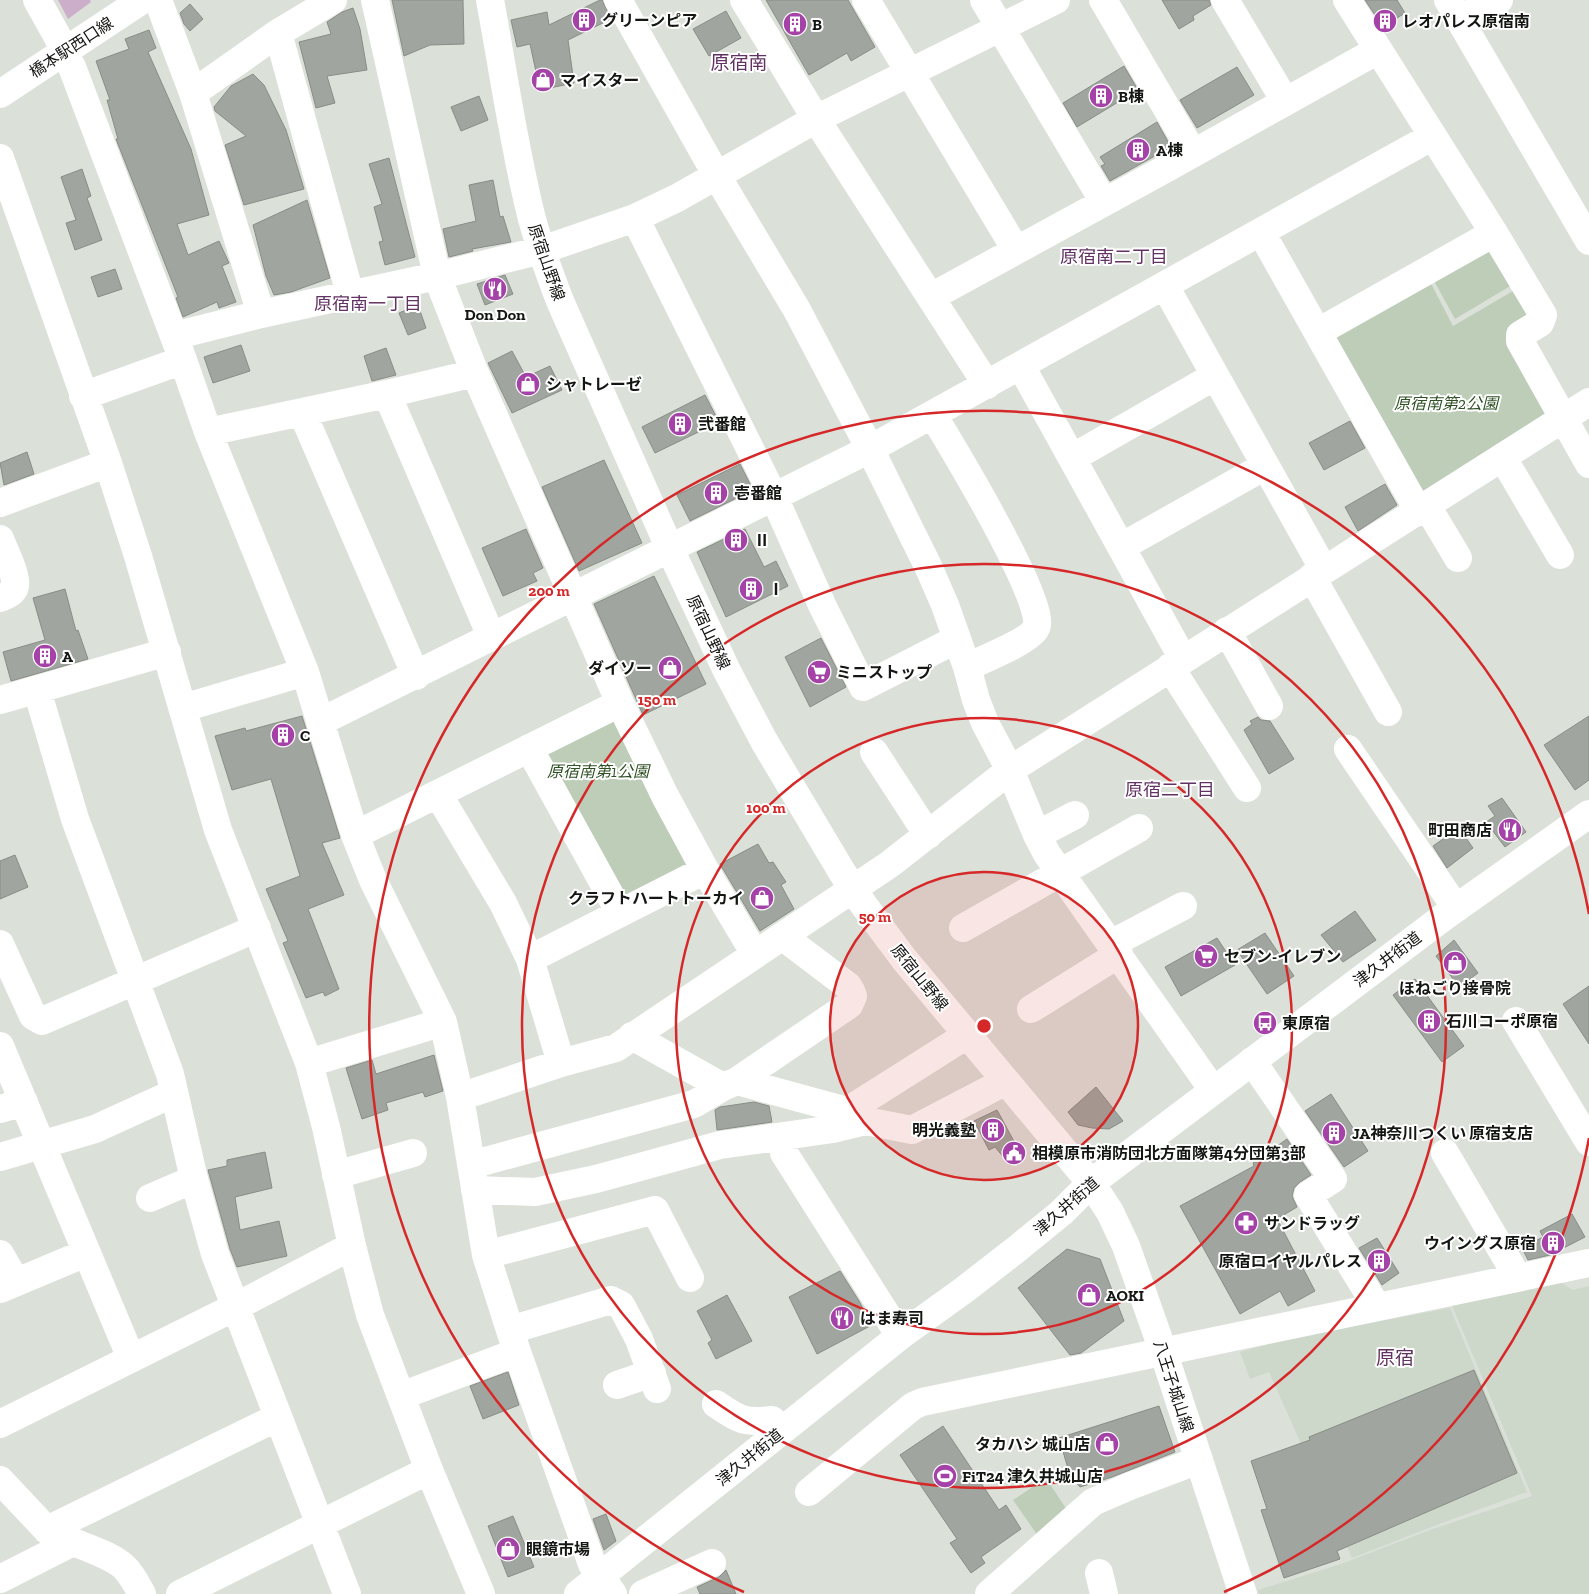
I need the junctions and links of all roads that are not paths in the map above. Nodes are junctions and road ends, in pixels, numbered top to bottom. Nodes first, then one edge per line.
1 (37, 0) edge
2 (142, 0) edge
3 (158, 0) edge
4 (332, 0) edge
5 (375, 0) edge
6 (490, 0) edge
7 (618, 0) edge
8 (744, 0) edge
9 (866, 0) edge
10 (984, 0) edge
11 (1056, 0) edge
12 (1103, 0) edge
13 (1225, 0) edge
14 (1346, 0) edge
15 (1499, 0) edge
16 (1454, 9) edge
17 (1000, 28) junction
18 (278, 34) junction
19 (64, 50) junction
20 (1378, 50) junction
21 (910, 74) junction
22 (193, 93) junction
23 (0, 94) edge
24 (1285, 101) junction
25 (816, 119) junction
26 (1433, 136) junction
27 (1193, 153) junction
28 (0, 158) edge
29 (717, 176) junction
30 (1104, 202) junction
31 (635, 218) junction
32 (1261, 232) junction
33 (1494, 233) junction
34 (1589, 241) edge
35 (542, 250) junction
36 (1016, 250) junction
37 (437, 276) junction
38 (1165, 286) junction
39 (350, 294) junction
40 (931, 297) junction
41 (261, 314) junction
42 (1318, 332) junction
43 (179, 348) junction
44 (1021, 366) junction
45 (475, 372) junction
46 (1215, 376) junction
47 (987, 385) junction
48 (387, 394) junction
49 (83, 396) junction
50 (1589, 402) edge
51 (302, 412) junction
52 (933, 415) junction
53 (1563, 419) junction
54 (208, 432) junction
55 (870, 449) junction
56 (1072, 458) junction
57 (1503, 458) junction
58 (108, 463) junction
59 (1589, 464) edge
60 (1265, 466) junction
61 (774, 497) junction
62 (0, 503) edge
63 (1423, 509) junction
64 (0, 540) edge
65 (1121, 547) junction
66 (670, 549) junction
67 (1560, 555) dead end
68 (1458, 558) dead end
69 (1318, 574) junction
70 (574, 595) junction
71 (0, 598) edge
72 (1227, 631) junction
73 (491, 636) junction
74 (957, 639) junction
75 (167, 652) junction
76 (1177, 663) junction
77 (968, 667) junction
78 (305, 672) junction
79 (416, 676) junction
80 (37, 690) junction
81 (0, 700) edge
82 (620, 703) junction
83 (1270, 706) dead end
84 (183, 708) junction
85 (1388, 712) dead end
86 (320, 722) junction
87 (529, 748) junction
88 (1348, 749) dead end
89 (874, 752) dead end
90 (1010, 770) junction
91 (1247, 788) dead end
92 (438, 794) junction
93 (1589, 814) edge
94 (1075, 815) dead end
95 (1140, 828) dead end
96 (355, 835) junction
97 (928, 835) junction
98 (1037, 835) junction
99 (705, 870) junction
100 (1060, 874) junction
101 (853, 888) junction
102 (1183, 906) dead end
103 (1456, 908) junction
104 (620, 913) junction
105 (257, 928) junction
106 (963, 928) dead end
107 (782, 936) junction
108 (1115, 949) junction
109 (2, 954) edge
110 (755, 954) junction
111 (530, 959) junction
112 (136, 980) junction
113 (1031, 1008) dead end
114 (1516, 1021) dead end
115 (443, 1022) junction
116 (966, 1035) junction
117 (632, 1036) junction
118 (0, 1046) edge
119 (1252, 1061) junction
120 (309, 1063) junction
121 (561, 1063) junction
122 (1006, 1081) junction
123 (730, 1084) junction
124 (1214, 1090) junction
125 (174, 1093) junction
126 (460, 1097) junction
127 (12, 1106) edge
128 (856, 1116) junction
129 (1589, 1142) edge
130 (41, 1145) junction
131 (413, 1153) dead end
132 (784, 1153) dead end
133 (1445, 1153) dead end
134 (0, 1157) edge
135 (336, 1175) junction
136 (473, 1178) junction
137 (194, 1179) junction
138 (1091, 1183) junction
139 (150, 1198) dead end
140 (352, 1246) junction
141 (86, 1253) junction
142 (0, 1254) edge
143 (486, 1255) junction
144 (1589, 1263) edge
145 (690, 1278) dead end
146 (1518, 1278) junction
147 (8, 1285) edge
148 (235, 1307) junction
149 (1377, 1307) junction
150 (900, 1336) junction
151 (514, 1341) junction
152 (1163, 1351) junction
153 (130, 1358) junction
154 (617, 1385) dead end
155 (400, 1396) junction
156 (716, 1404) dead end
157 (278, 1417) junction
158 (772, 1420) dead end
159 (0, 1424) edge
160 (1198, 1460) junction
161 (429, 1470) junction
162 (0, 1480) edge
163 (809, 1492) dead end
164 (320, 1524) junction
165 (47, 1530) junction
166 (72, 1542) junction
167 (712, 1563) dead end
168 (0, 1578) edge
169 (606, 1585) edge
170 (999, 1590) edge
171 (142, 1594) edge
172 (180, 1594) edge
173 (348, 1594) edge
174 (481, 1594) edge
175 (578, 1594) edge
176 (643, 1594) edge
177 (1243, 1594) edge

1 - 19 main road
2 - 19 main road, 橋本駅西口線
3 - 22 main road
4 - 18 main road
5 - 37 main road
6 - 35 main road, 原宿山野線
7 - 29 main road
8 - 25 main road
9 - 21 main road
10 - 17 main road
11 - 17 main road
12 - 27 main road
13 - 24 main road
14 - 20 main road
15 - 16 main road
16 - 34 main road
17 - 21 main road
17 - 30 main road
18 - 22 main road
18 - 39 main road
19 - 23 main road, 橋本駅西口線
19 - 43 main road
20 - 24 main road
20 - 26 main road
21 - 25 main road
21 - 36 main road
22 - 41 main road
24 - 27 main road
25 - 29 main road
25 - 40 main road
26 - 32 main road
26 - 33 main road
27 - 30 main road
28 - 49 main road
29 - 31 main road
29 - 55 main road
30 - 36 main road
31 - 35 main road
31 - 61 main road
32 - 38 main road
32 - 42 main road
33 - 42 main road
33 - 53 main road
35 - 37 main road
35 - 66 main road, 原宿山野線
36 - 40 main road
37 - 39 main road
37 - 45 main road
38 - 44 main road
38 - 46 main road
39 - 41 main road
40 - 47 main road
41 - 43 main road
42 - 63 main road
43 - 49 main road
43 - 54 main road
44 - 47 main road
44 - 56 main road
45 - 48 main road
45 - 70 main road
46 - 56 main road
46 - 60 main road
47 - 52 main road
48 - 51 main road
48 - 73 main road
49 - 58 main road
50 - 53 main road
51 - 54 main road
51 - 79 main road
52 - 55 main road
52 - 77 main road
53 - 57 main road
53 - 59 main road
54 - 78 main road
55 - 61 main road
55 - 74 main road
56 - 65 main road
57 - 63 main road
57 - 67 main road
58 - 62 main road
58 - 75 main road
60 - 65 main road
60 - 69 main road
61 - 66 main road
61 - 74 main road
63 - 68 main road
63 - 69 main road
64 - 71 main road
65 - 76 main road
66 - 70 main road
66 - 101 main road, 原宿山野線
69 - 72 main road
69 - 85 main road
70 - 73 main road
70 - 82 main road
72 - 76 main road
72 - 83 main road
73 - 79 main road
74 - 77 main road
75 - 80 main road
75 - 84 main road
76 - 90 main road
76 - 91 main road
77 - 90 main road
78 - 84 main road
78 - 86 main road
79 - 86 main road
80 - 81 main road
80 - 112 main road
82 - 87 main road
82 - 99 main road
84 - 105 main road
86 - 96 main road
87 - 92 main road
87 - 104 main road
88 - 103 main road
89 - 97 main road
90 - 97 main road
90 - 98 main road
92 - 96 main road
92 - 111 main road
93 - 103 main road, 津久井街道
94 - 98 main road
95 - 100 main road
96 - 115 main road
97 - 101 main road
98 - 100 main road
99 - 104 main road
99 - 110 main road
100 - 106 main road
100 - 108 main road
101 - 107 main road
101 - 116 main road, 原宿山野線
102 - 108 main road
103 - 119 main road, 津久井街道
104 - 111 main road
105 - 112 main road
105 - 120 main road
107 - 110 main road
107 - 123 main road
108 - 113 main road
108 - 124 main road
109 - 112 main road
110 - 117 main road
111 - 121 main road
112 - 125 main road
114 - 129 main road
115 - 120 main road
115 - 126 main road
116 - 122 main road, 原宿山野線
116 - 128 main road
117 - 121 main road
117 - 123 main road
118 - 127 main road
119 - 124 main road, 津久井街道
119 - 149 main road
120 - 135 main road
121 - 126 main road
122 - 128 main road
122 - 138 main road, 原宿山野線
123 - 128 main road
123 - 136 main road
124 - 138 main road, 津久井街道
125 - 130 main road
125 - 137 main road
126 - 136 main road
127 - 130 main road
128 - 136 main road
130 - 134 main road
130 - 141 main road
131 - 135 main road
132 - 150 main road
133 - 146 main road
135 - 140 main road
136 - 143 main road
137 - 139 main road
137 - 148 main road
138 - 150 main road, 津久井街道
138 - 152 main road, 八王子城山線
140 - 148 main road
140 - 155 main road
141 - 147 main road
141 - 153 main road
142 - 147 main road
143 - 145 main road
143 - 151 main road
144 - 146 main road
146 - 149 main road
148 - 153 main road
148 - 157 main road
149 - 152 main road
150 - 169 main road, 津久井街道
151 - 154 main road
151 - 155 main road
151 - 169 main road
152 - 160 main road, 八王子城山線
152 - 163 main road
153 - 159 main road
155 - 161 main road
156 - 158 main road
157 - 164 main road
157 - 165 main road
160 - 170 main road
160 - 177 main road, 八王子城山線
161 - 164 main road
161 - 174 main road
162 - 165 main road
164 - 172 main road
164 - 173 main road
165 - 166 main road
166 - 168 main road
166 - 171 main road
167 - 176 main road
169 - 175 main road, 津久井街道

